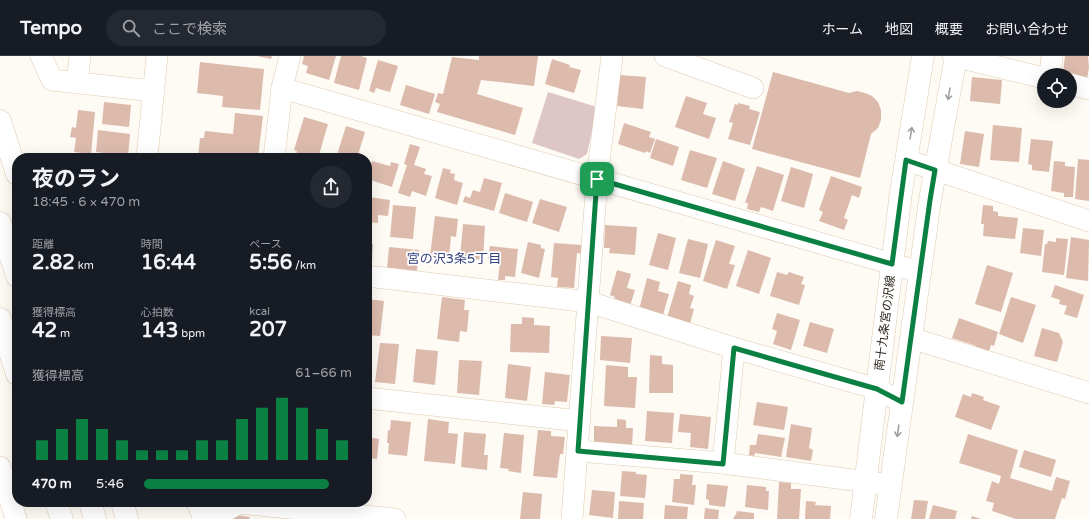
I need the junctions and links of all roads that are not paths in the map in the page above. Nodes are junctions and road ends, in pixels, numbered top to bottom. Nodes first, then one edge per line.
1 (41, 56) edge
2 (80, 56) edge
3 (157, 56) edge
4 (290, 56) edge
5 (612, 56) edge
6 (665, 56) edge
7 (923, 56) edge
8 (955, 56) edge
9 (1052, 56) edge
10 (1051, 68) edge
11 (1037, 76) edge
12 (77, 83) junction
13 (1077, 86) edge
14 (282, 88) junction
15 (753, 88) dead end
16 (1089, 89) edge
17 (153, 91) junction
18 (0, 121) edge
19 (147, 153) edge
20 (275, 153) edge
21 (12, 158) edge
22 (906, 160) junction
23 (935, 170) junction
24 (597, 179) junction
25 (1089, 221) edge
26 (0, 223) edge
27 (12, 260) edge
28 (892, 264) junction
29 (920, 272) junction
30 (372, 277) edge
31 (589, 302) junction
32 (0, 319) edge
33 (911, 338) junction
34 (734, 348) junction
35 (12, 358) edge
36 (877, 389) junction
37 (1089, 393) edge
38 (372, 399) edge
39 (902, 402) junction
40 (580, 422) junction
41 (578, 451) junction
42 (723, 464) junction
43 (0, 467) edge
44 (866, 482) junction
45 (891, 485) junction
46 (12, 506) edge
47 (12, 507) edge
48 (58, 507) edge
49 (91, 507) edge
50 (124, 507) edge
51 (199, 507) edge
52 (232, 507) edge
53 (278, 507) edge
54 (16, 519) edge
55 (62, 519) edge
56 (95, 519) edge
57 (128, 519) edge
58 (204, 519) edge
59 (212, 519) edge
60 (394, 519) edge
61 (572, 519) edge
62 (861, 519) edge
63 (886, 519) edge

1 - 12 street
2 - 12 street
3 - 17 street
4 - 14 street
5 - 24 street
6 - 15 street
22 -> 7 main road, 南十九条宮の沢線
8 - 11 street
8 -> 23 main road
9 - 10 street
12 - 17 street
13 - 16 street
14 - 20 street
14 - 24 street
17 - 19 street
18 - 21 main road
22 - 23 street
22 - 28 main road, 南十九条宮の沢線
23 - 25 street
23 - 29 main road
24 - 28 street
24 - 31 street
26 - 27 main road
28 - 29 street
28 - 36 main road, 南十九条宮の沢線
29 - 33 main road
30 - 31 street
31 - 34 street
31 - 40 street
32 - 35 main road
33 - 37 street
33 - 39 main road
34 - 36 street
34 - 42 street
36 - 39 street
36 - 44 main road, 南十九条宮の沢線
38 - 40 street
39 -> 45 main road
40 - 41 street
41 - 42 street
41 - 61 street
42 - 44 street
43 - 46 street
44 - 45 street
44 - 62 main road, 南十九条宮の沢線
45 - 63 main road
47 - 54 street
48 - 55 main road
49 - 56 main road
50 - 57 main road
51 - 58 street
52 - 59 street
53 - 60 street

